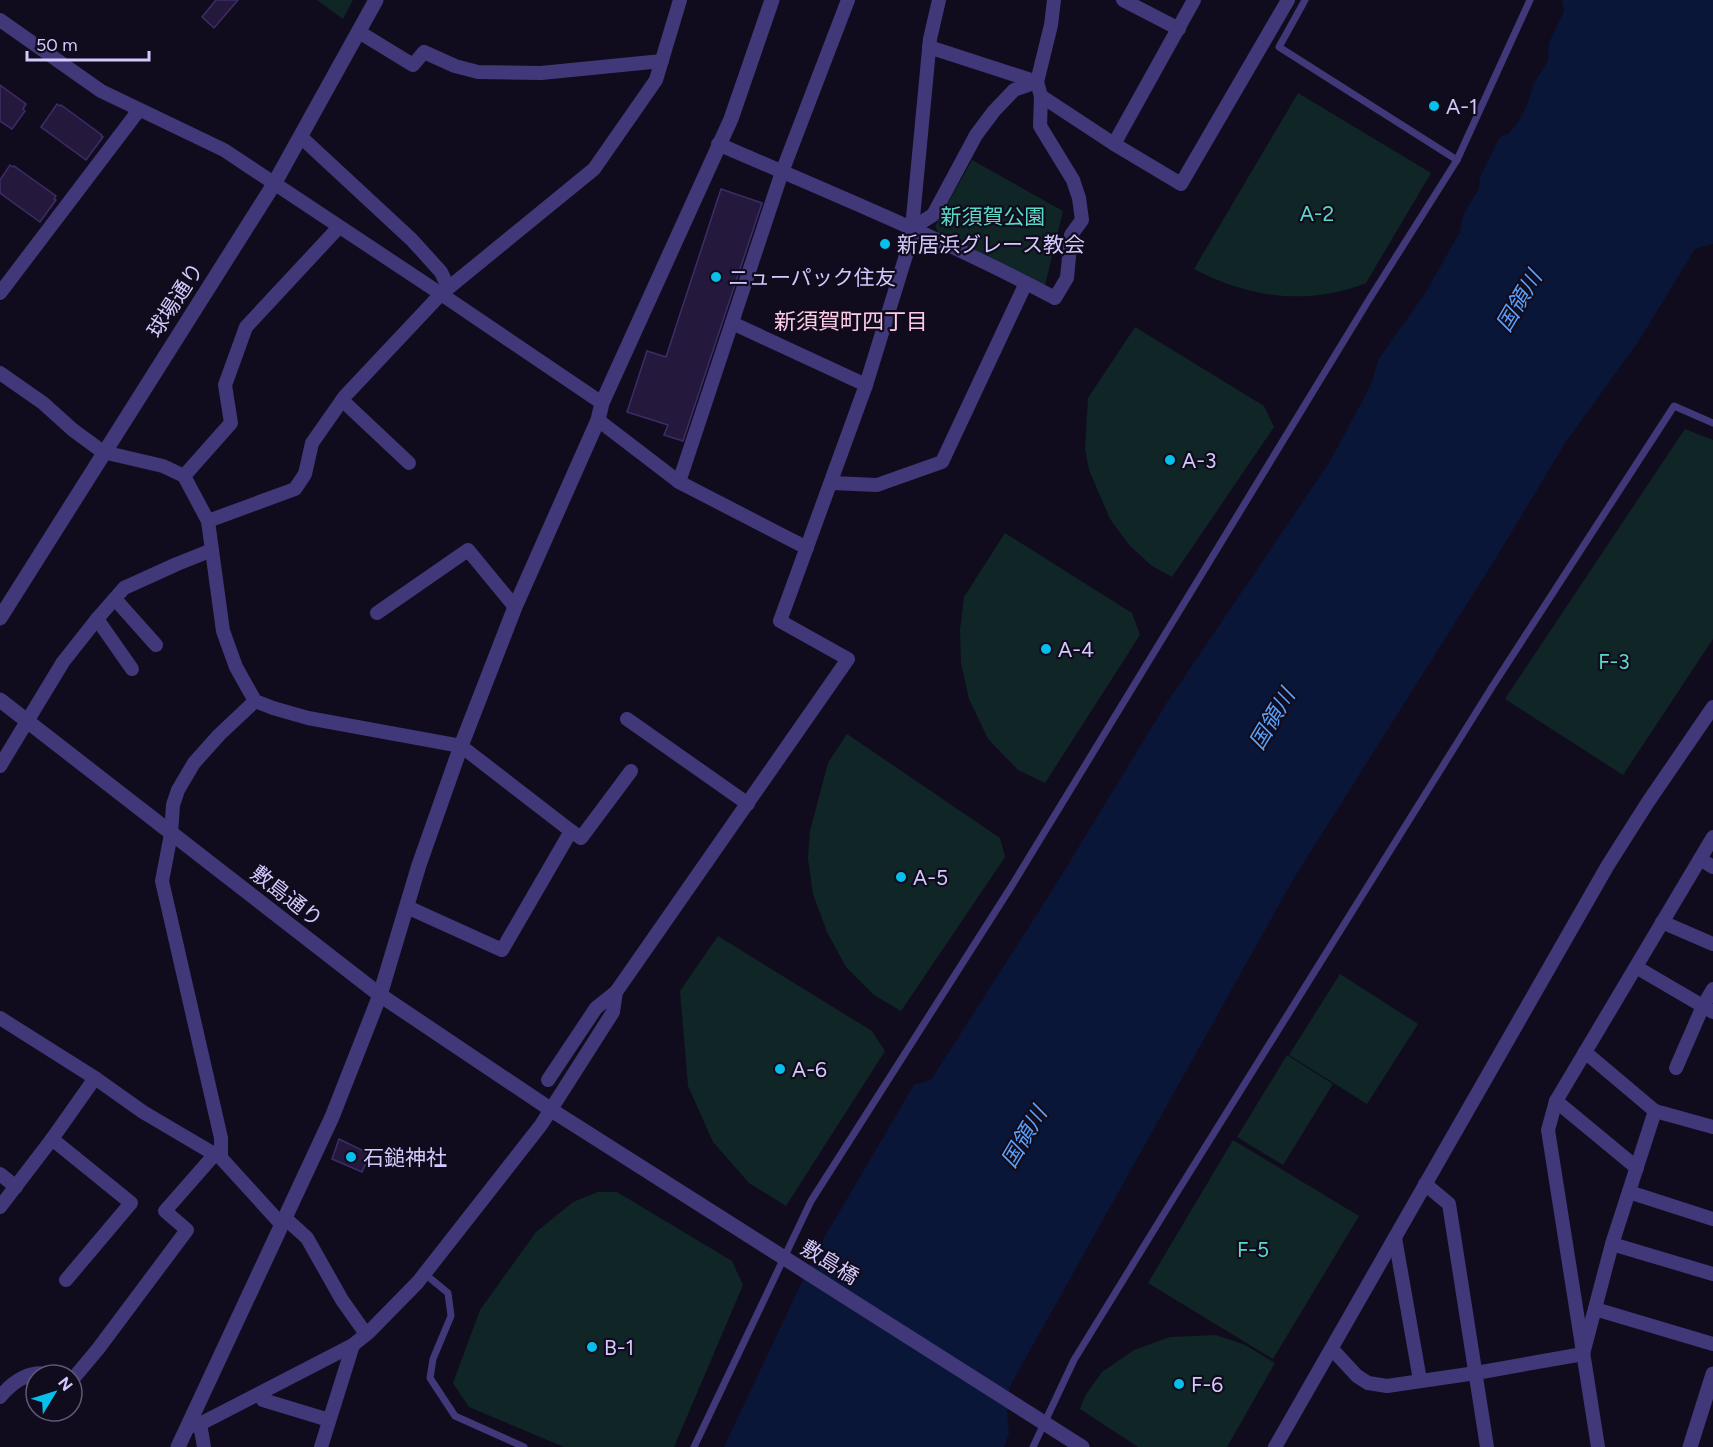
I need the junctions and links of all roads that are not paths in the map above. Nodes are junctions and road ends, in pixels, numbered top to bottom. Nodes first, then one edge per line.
1 (376, 0) edge
2 (680, 0) edge
3 (772, 0) edge
4 (848, 0) edge
5 (939, 0) edge
6 (1054, 0) edge
7 (1123, 0) edge
8 (1194, 0) edge
9 (1288, 0) edge
10 (1305, 0) edge
11 (1530, 0) edge
12 (0, 20) edge
13 (1179, 29) junction
14 (359, 32) junction
15 (929, 47) junction
16 (662, 61) junction
17 (1037, 82) junction
18 (1041, 96) junction
19 (139, 110) junction
20 (301, 137) junction
21 (718, 144) junction
22 (1114, 144) junction
23 (1457, 160) junction
24 (782, 172) junction
25 (274, 184) junction
26 (339, 227) junction
27 (912, 228) junction
28 (1026, 283) junction
29 (444, 290) junction
30 (0, 293) edge
31 (732, 323) junction
32 (0, 373) edge
33 (866, 385) junction
34 (342, 400) junction
35 (602, 403) junction
36 (598, 420) junction
37 (1713, 423) edge
38 (103, 452) junction
39 (409, 463) dead end
40 (184, 476) junction
41 (679, 482) junction
42 (832, 483) junction
43 (208, 521) junction
44 (807, 548) junction
45 (212, 550) junction
46 (115, 599) junction
47 (515, 607) junction
48 (377, 614) dead end
49 (0, 618) edge
50 (97, 619) junction
51 (156, 645) dead end
52 (132, 669) dead end
53 (0, 700) edge
54 (255, 701) junction
55 (1713, 707) edge
56 (627, 719) dead end
57 (27, 721) junction
58 (461, 746) junction
59 (0, 766) edge
60 (631, 771) dead end
61 (748, 804) junction
62 (571, 831) junction
63 (171, 834) junction
64 (1713, 837) edge
65 (1700, 859) junction
66 (1713, 867) edge
67 (407, 907) junction
68 (1662, 922) junction
69 (1713, 944) edge
70 (1636, 966) junction
71 (1713, 988) edge
72 (616, 992) junction
73 (380, 995) junction
74 (1708, 1009) edge
75 (0, 1018) edge
76 (1585, 1052) junction
77 (1676, 1068) dead end
78 (95, 1078) junction
79 (548, 1080) dead end
80 (1556, 1101) junction
81 (1655, 1111) junction
82 (554, 1112) junction
83 (1713, 1127) edge
84 (52, 1139) junction
85 (218, 1156) junction
86 (1637, 1167) junction
87 (0, 1174) edge
88 (1425, 1184) junction
89 (16, 1187) junction
90 (1629, 1192) junction
91 (0, 1206) edge
92 (1713, 1219) edge
93 (283, 1222) junction
94 (1395, 1238) junction
95 (1612, 1244) junction
96 (424, 1274) junction
97 (1713, 1274) edge
98 (66, 1280) dead end
99 (1595, 1309) junction
100 (366, 1334) junction
101 (1713, 1344) edge
102 (353, 1345) junction
103 (1332, 1348) junction
104 (1583, 1354) junction
105 (84, 1366) edge
106 (1476, 1373) junction
107 (1713, 1374) edge
108 (24, 1378) edge
109 (1420, 1380) junction
110 (259, 1394) junction
111 (0, 1397) edge
112 (329, 1420) junction
113 (194, 1426) junction
114 (178, 1447) edge
115 (204, 1447) edge
116 (321, 1447) edge
117 (524, 1447) edge
118 (694, 1447) edge
119 (1033, 1447) edge
120 (1082, 1447) edge
121 (1275, 1447) edge
122 (1487, 1447) edge
123 (1598, 1447) edge
124 (1690, 1447) edge

1 - 14 street, 球場通り
2 - 16 street
3 - 21 street
4 - 24 street
5 - 15 street
6 - 17 street
7 - 13 street
8 - 13 street
9 - 22 street
10 - 23 lane
11 - 23 lane
12 - 19 street
13 - 22 street
14 - 16 street
14 - 20 street, 球場通り
15 - 17 street
15 - 27 street
16 - 29 street
17 - 18 street
17 - 27 street
18 - 22 street
18 - 28 street
19 - 25 street
19 - 30 street
20 - 25 street, 球場通り
20 - 29 street
21 - 24 street
21 - 35 street
23 - 118 lane
24 - 27 street
24 - 31 street
25 - 26 street
25 - 38 street, 球場通り
26 - 29 street
26 - 40 street
27 - 28 street
27 - 33 street
28 - 42 street
29 - 34 street
29 - 35 street
31 - 33 street
31 - 41 street
32 - 38 street
33 - 42 street
34 - 39 street
34 - 43 street
35 - 36 street
36 - 41 street
36 - 47 street
37 - 119 lane
38 - 40 street
38 - 49 street, 球場通り
40 - 43 street
41 - 44 street
42 - 44 street
43 - 45 street
44 - 61 street
45 - 46 street
45 - 54 street
46 - 50 street
46 - 51 street
47 - 48 street
47 - 58 street
50 - 52 street
50 - 57 street
53 - 57 street, 敷島通り
54 - 58 street
54 - 63 street
55 - 88 street
56 - 61 street
57 - 59 street
57 - 63 street, 敷島通り
58 - 62 street
58 - 67 street
60 - 62 street
61 - 72 street
62 - 67 street
63 - 73 street, 敷島通り
63 - 85 street
64 - 65 street
65 - 66 street
65 - 68 street
67 - 73 street
68 - 69 street
68 - 70 street
70 - 74 street
70 - 76 street
71 - 74 street
72 - 79 street
72 - 82 street
73 - 82 street, 敷島通り
73 - 93 street
74 - 77 street
75 - 78 street
76 - 80 street
76 - 81 street
78 - 84 street
78 - 85 street
80 - 86 street
80 - 104 street
81 - 83 street
81 - 86 street
82 - 96 street
82 - 120 street, 敷島橋, bridge
84 - 89 street
84 - 98 street
85 - 93 street
85 - 105 street
86 - 90 street
87 - 89 street
88 - 94 street
88 - 106 street
89 - 91 street
90 - 92 street
90 - 95 street
93 - 100 street
93 - 113 street
94 - 103 street
94 - 109 street
95 - 97 street
95 - 99 street
96 - 100 street
96 - 117 lane
99 - 101 street
99 - 104 street
100 - 102 street
102 - 110 street
102 - 112 street
103 - 109 street
103 - 121 street
104 - 106 street
104 - 123 street
106 - 109 street
106 - 122 street
107 - 124 street
108 - 111 street
110 - 112 street
110 - 113 street
112 - 116 street
113 - 114 street
113 - 115 street

